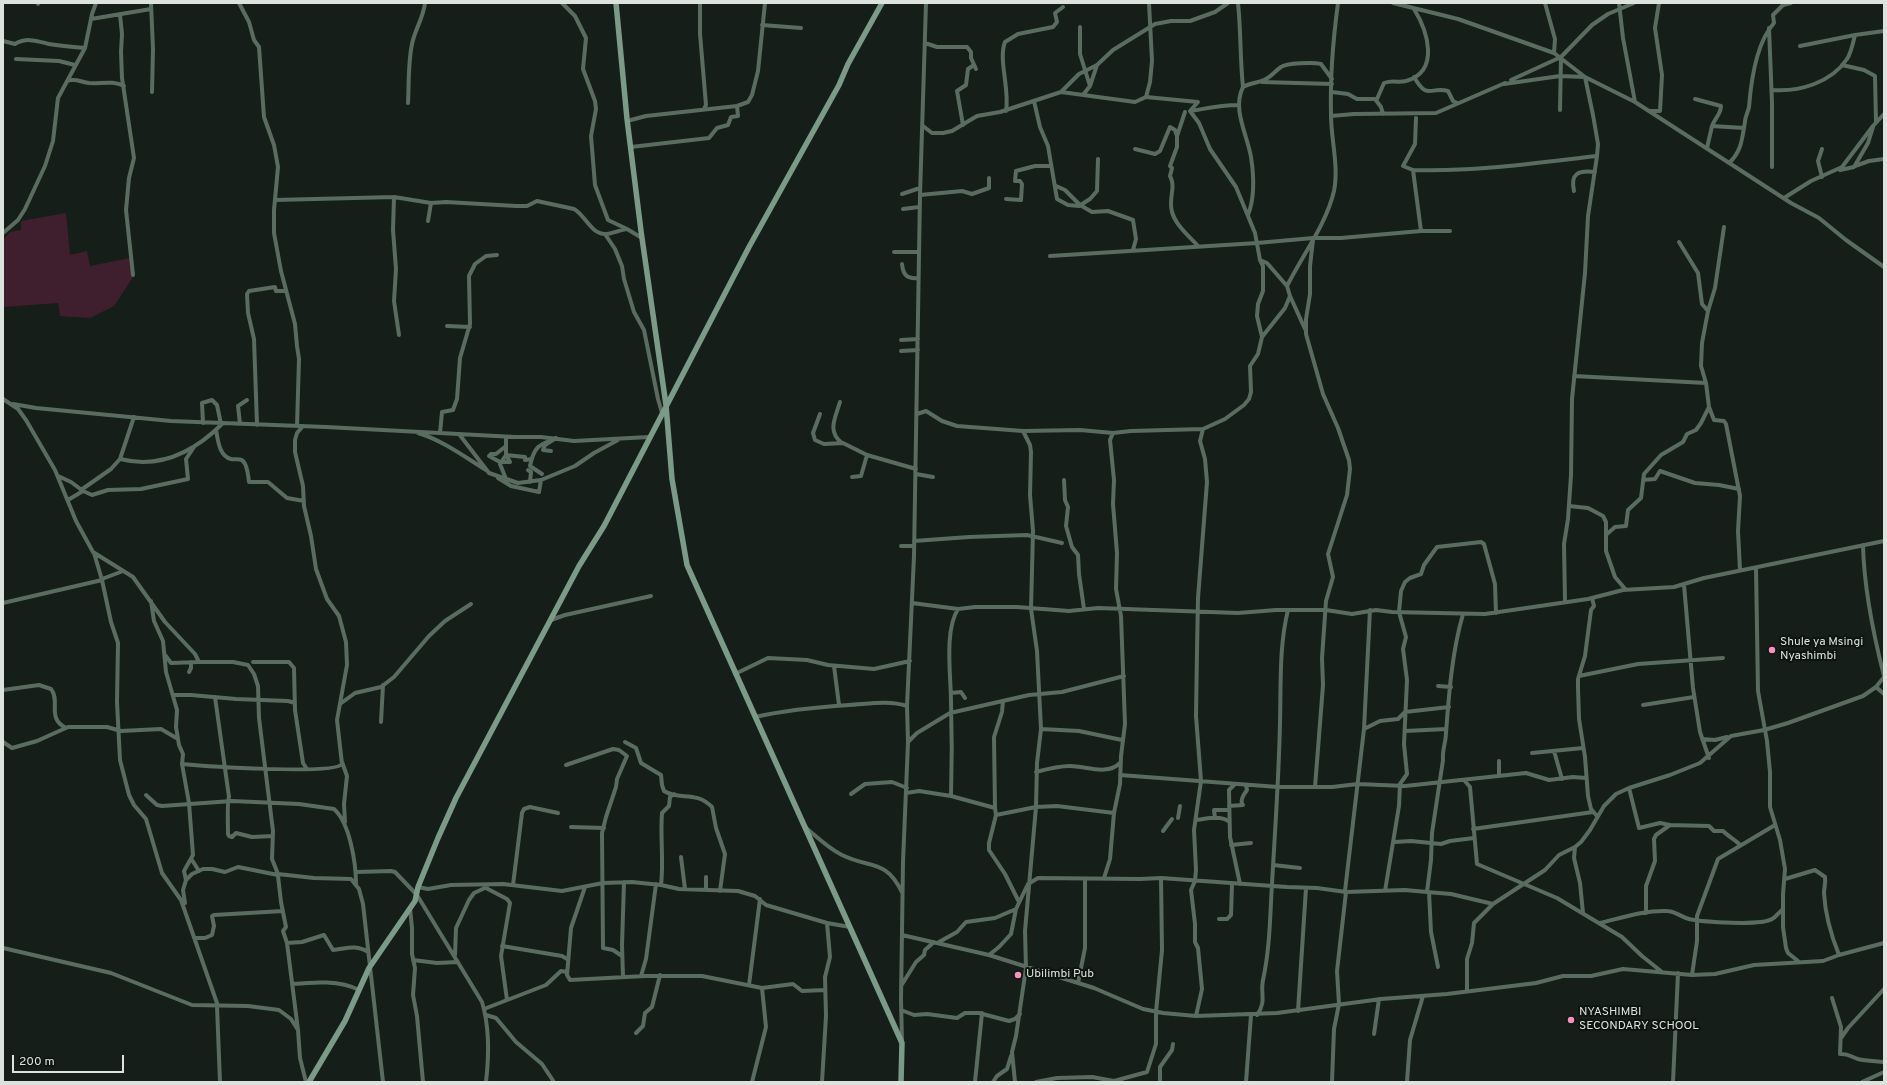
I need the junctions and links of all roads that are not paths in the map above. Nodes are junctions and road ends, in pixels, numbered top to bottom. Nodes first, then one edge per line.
1 (96, 3) edge
2 (151, 3) edge
3 (239, 3) edge
4 (425, 3) edge
5 (562, 3) edge
6 (616, 3) edge
7 (700, 3) edge
8 (765, 3) edge
9 (882, 3) edge
10 (926, 3) edge
11 (1149, 3) edge
12 (1228, 3) edge
13 (1238, 3) edge
14 (1338, 3) edge
15 (1393, 3) edge
16 (1545, 3) edge
17 (1619, 3) edge
18 (1634, 3) edge
19 (1659, 3) edge
20 (1791, 3) edge
21 (1063, 7) dead end
22 (151, 9) junction
23 (1414, 9) junction
24 (1620, 9) junction
25 (120, 15) junction
26 (91, 19) junction
27 (762, 25) junction
28 (1080, 27) dead end
29 (1149, 27) junction
30 (801, 28) dead end
31 (1769, 28) junction
32 (1884, 31) edge
33 (1855, 35) junction
34 (3, 40) edge
35 (925, 43) junction
36 (1800, 46) dead end
37 (85, 48) junction
38 (1554, 53) junction
39 (1560, 57) junction
40 (16, 59) dead end
41 (75, 65) junction
42 (1097, 65) junction
43 (1842, 65) junction
44 (1084, 71) junction
45 (1560, 76) junction
46 (1414, 77) junction
47 (1585, 77) junction
48 (67, 81) junction
49 (1260, 82) junction
50 (1332, 82) junction
51 (1504, 84) junction
52 (124, 86) junction
53 (1090, 86) junction
54 (1244, 87) junction
55 (1772, 90) junction
56 (152, 92) dead end
57 (1061, 92) junction
58 (1332, 92) junction
59 (1083, 95) junction
60 (1146, 98) junction
61 (1377, 99) junction
62 (1695, 99) dead end
63 (1034, 101) junction
64 (1635, 102) junction
65 (408, 103) dead end
66 (1457, 103) junction
67 (1238, 105) junction
68 (737, 106) junction
69 (704, 109) junction
70 (1560, 110) dead end
71 (1006, 111) junction
72 (1190, 111) junction
73 (1650, 111) junction
74 (1185, 112) dead end
75 (1383, 114) junction
76 (1884, 114) edge
77 (1330, 116) junction
78 (1416, 118) dead end
79 (627, 121) junction
80 (1875, 124) junction
81 (963, 125) junction
82 (923, 126) junction
83 (1712, 126) junction
84 (1744, 128) junction
85 (1177, 136) junction
86 (631, 147) junction
87 (1707, 148) junction
88 (1135, 149) dead end
89 (1822, 149) dead end
90 (1597, 156) junction
91 (1098, 159) dead end
92 (1884, 159) edge
93 (1729, 164) junction
94 (1051, 166) junction
95 (1772, 167) dead end
96 (1854, 167) junction
97 (1414, 170) junction
98 (1838, 170) junction
99 (1595, 172) junction
100 (1822, 176) junction
101 (990, 178) dead end
102 (1056, 186) junction
103 (920, 188) junction
104 (1574, 191) dead end
105 (902, 194) dead end
106 (920, 195) junction
107 (394, 197) junction
108 (1784, 198) junction
109 (1006, 199) dead end
110 (275, 200) junction
111 (431, 203) junction
112 (1080, 205) junction
113 (919, 207) junction
114 (903, 209) dead end
115 (1248, 216) junction
116 (428, 221) dead end
117 (1724, 227) dead end
118 (627, 229) junction
119 (1421, 231) junction
120 (1450, 231) dead end
121 (3, 233) edge
122 (605, 234) junction
123 (642, 238) junction
124 (1313, 238) junction
125 (1679, 242) dead end
126 (1257, 243) junction
127 (1198, 246) junction
128 (1133, 250) junction
129 (894, 252) dead end
130 (919, 252) junction
131 (497, 255) dead end
132 (1050, 256) dead end
133 (1260, 260) junction
134 (902, 264) dead end
135 (1884, 267) edge
136 (133, 275) dead end
137 (918, 278) junction
138 (1287, 286) junction
139 (286, 290) junction
140 (1290, 296) junction
141 (1708, 311) junction
142 (448, 326) dead end
143 (470, 327) junction
144 (1306, 334) junction
145 (399, 335) dead end
146 (1262, 338) junction
147 (918, 339) junction
148 (901, 340) dead end
149 (901, 350) dead end
150 (918, 350) junction
151 (1574, 376) junction
152 (1706, 383) junction
153 (3, 399) edge
154 (246, 400) dead end
155 (840, 402) dead end
156 (10, 403) junction
157 (666, 405) junction
158 (1709, 407) junction
159 (662, 413) junction
160 (820, 414) dead end
161 (917, 414) junction
162 (134, 417) junction
163 (203, 423) junction
164 (221, 424) junction
165 (240, 424) junction
166 (257, 425) junction
167 (297, 426) junction
168 (303, 426) junction
169 (1203, 429) junction
170 (216, 430) junction
171 (411, 431) junction
172 (1023, 431) junction
173 (440, 433) junction
174 (1113, 433) junction
175 (459, 434) junction
176 (506, 437) junction
177 (649, 437) junction
178 (556, 438) junction
179 (620, 439) junction
180 (843, 444) junction
181 (506, 446) junction
182 (194, 448) junction
183 (551, 451) dead end
184 (506, 455) junction
185 (867, 455) junction
186 (120, 458) junction
187 (532, 460) junction
188 (501, 462) junction
189 (528, 470) dead end
190 (916, 472) junction
191 (490, 473) junction
192 (542, 474) dead end
193 (58, 476) junction
194 (852, 477) dead end
195 (933, 477) dead end
196 (506, 479) junction
197 (540, 480) junction
198 (1064, 480) dead end
199 (1644, 480) junction
200 (530, 482) junction
201 (518, 483) junction
202 (1739, 489) junction
203 (82, 491) junction
204 (539, 492) junction
205 (68, 500) junction
206 (304, 501) junction
207 (1570, 506) junction
208 (1607, 534) junction
209 (1032, 536) junction
210 (1884, 541) edge
211 (914, 543) junction
212 (1062, 543) dead end
213 (1863, 545) junction
214 (901, 546) dead end
215 (94, 552) junction
216 (1756, 568) junction
217 (1740, 570) junction
218 (123, 571) junction
219 (102, 580) junction
220 (1684, 585) junction
221 (1626, 590) junction
222 (651, 596) dead end
223 (1592, 598) junction
224 (151, 601) junction
225 (1565, 601) junction
226 (3, 603) edge
227 (912, 603) junction
228 (471, 604) dead end
229 (1031, 608) junction
230 (958, 609) junction
231 (1084, 609) junction
232 (1120, 610) junction
233 (1288, 610) junction
234 (1326, 610) junction
235 (1370, 610) junction
236 (1198, 611) junction
237 (1399, 612) junction
238 (1496, 613) junction
239 (1463, 614) junction
240 (551, 620) junction
241 (164, 652) junction
242 (1723, 658) dead end
243 (1689, 661) junction
244 (191, 662) junction
245 (198, 662) junction
246 (253, 662) dead end
247 (910, 662) junction
248 (834, 666) junction
249 (189, 672) dead end
250 (735, 674) junction
251 (1124, 676) junction
252 (1580, 676) junction
253 (1884, 677) edge
254 (384, 685) junction
255 (1438, 686) dead end
256 (1451, 687) junction
257 (1876, 687) junction
258 (3, 690) edge
259 (951, 693) junction
260 (1040, 694) junction
261 (1884, 694) edge
262 (173, 695) junction
263 (215, 697) junction
264 (1694, 697) junction
265 (965, 698) dead end
266 (259, 699) junction
267 (1003, 701) junction
268 (295, 703) junction
269 (340, 704) junction
270 (1643, 705) dead end
271 (838, 706) junction
272 (907, 706) junction
273 (1449, 707) junction
274 (1405, 712) junction
275 (950, 713) junction
276 (755, 717) junction
277 (381, 722) dead end
278 (66, 728) junction
279 (1041, 729) junction
280 (1364, 729) junction
281 (1446, 729) junction
282 (1764, 730) junction
283 (119, 731) junction
284 (1405, 731) junction
285 (1728, 737) junction
286 (178, 739) junction
287 (1702, 739) junction
288 (1122, 740) junction
289 (3, 742) edge
290 (625, 742) dead end
291 (908, 742) junction
292 (1583, 748) junction
293 (1554, 751) junction
294 (1532, 753) dead end
295 (1708, 758) junction
296 (1499, 761) dead end
297 (342, 762) junction
298 (1121, 762) junction
299 (182, 764) junction
300 (566, 765) dead end
301 (224, 767) junction
302 (266, 768) junction
303 (307, 769) junction
304 (1036, 772) junction
305 (1120, 775) junction
306 (1499, 776) junction
307 (1586, 778) junction
308 (1562, 779) junction
309 (1464, 780) junction
310 (1201, 781) junction
311 (1438, 783) junction
312 (1235, 784) junction
313 (1358, 784) junction
314 (1246, 785) junction
315 (1400, 786) junction
316 (1278, 787) junction
317 (1315, 787) junction
318 (907, 788) junction
319 (1629, 788) junction
320 (906, 793) junction
321 (674, 794) junction
322 (851, 794) dead end
323 (146, 795) dead end
324 (951, 796) junction
325 (227, 801) junction
326 (189, 803) junction
327 (269, 803) junction
328 (1180, 806) dead end
329 (1036, 807) junction
330 (995, 808) junction
331 (1229, 808) junction
332 (1593, 812) junction
333 (558, 813) dead end
334 (1114, 813) junction
335 (996, 815) junction
336 (1597, 816) junction
337 (1178, 818) dead end
338 (1215, 818) junction
339 (1172, 820) dead end
340 (1196, 820) junction
341 (1228, 821) junction
342 (1670, 825) junction
343 (1775, 825) junction
344 (805, 826) junction
345 (571, 827) dead end
346 (604, 828) junction
347 (346, 829) junction
348 (1473, 829) junction
349 (1163, 831) dead end
350 (273, 836) junction
351 (1474, 838) junction
352 (1394, 842) junction
353 (1251, 843) dead end
354 (1431, 844) junction
355 (1231, 845) junction
356 (1740, 845) junction
357 (1575, 847) junction
358 (682, 857) dead end
359 (192, 860) junction
360 (1273, 865) junction
361 (1300, 868) dead end
362 (199, 871) junction
363 (356, 872) junction
364 (278, 875) junction
365 (706, 877) dead end
366 (1104, 878) junction
367 (1161, 878) junction
368 (1085, 879) junction
369 (1785, 879) junction
370 (186, 880) junction
371 (1195, 881) junction
372 (624, 882) junction
373 (1524, 882) junction
374 (603, 883) junction
375 (356, 884) junction
376 (493, 884) junction
377 (656, 884) junction
378 (1232, 884) junction
379 (1240, 884) junction
380 (513, 885) junction
381 (661, 885) junction
382 (1028, 885) junction
383 (1272, 886) junction
384 (418, 887) junction
385 (486, 888) junction
386 (585, 888) junction
387 (1306, 888) junction
388 (685, 889) junction
389 (706, 890) junction
390 (720, 891) junction
391 (1385, 891) junction
392 (1345, 892) junction
393 (1428, 892) junction
394 (417, 895) junction
395 (903, 895) junction
396 (760, 899) junction
397 (1019, 902) junction
398 (1493, 904) junction
399 (410, 908) junction
400 (1016, 909) junction
401 (1783, 909) junction
402 (283, 911) junction
403 (1646, 912) junction
404 (1583, 913) junction
405 (188, 916) junction
406 (1219, 919) dead end
407 (1697, 920) junction
408 (827, 923) junction
409 (1600, 923) junction
410 (851, 927) junction
411 (902, 935) junction
412 (195, 938) junction
413 (936, 942) junction
414 (287, 943) junction
415 (1884, 943) edge
416 (502, 946) junction
417 (3, 948) edge
418 (368, 952) junction
419 (989, 955) junction
420 (1839, 955) junction
421 (622, 956) junction
422 (455, 957) junction
423 (567, 959) junction
424 (413, 960) junction
425 (1798, 961) junction
426 (458, 962) junction
427 (1438, 967) dead end
428 (370, 968) junction
429 (1026, 968) junction
430 (567, 972) junction
431 (1662, 972) junction
432 (1678, 973) junction
433 (660, 975) junction
434 (1692, 975) junction
435 (641, 976) junction
436 (623, 977) junction
437 (1078, 983) junction
438 (292, 984) junction
439 (749, 985) junction
440 (901, 986) junction
441 (762, 988) junction
442 (1884, 989) edge
443 (359, 990) junction
444 (825, 990) junction
445 (1467, 991) junction
446 (1423, 996) junction
447 (1832, 998) dead end
448 (1379, 999) junction
449 (507, 1000) junction
450 (1339, 1004) junction
451 (217, 1006) junction
452 (484, 1008) junction
453 (901, 1010) junction
454 (1298, 1011) junction
455 (1156, 1012) junction
456 (486, 1014) junction
457 (982, 1014) junction
458 (1020, 1014) junction
459 (1251, 1015) junction
460 (1257, 1015) junction
461 (1196, 1016) junction
462 (298, 1030) junction
463 (636, 1033) dead end
464 (1374, 1034) dead end
465 (1840, 1040) junction
466 (902, 1043) junction
467 (1173, 1044) dead end
468 (1012, 1052) junction
469 (1884, 1062) edge
470 (1884, 1072) edge
471 (220, 1082) edge
472 (308, 1082) edge
473 (384, 1082) edge
474 (423, 1082) edge
475 (486, 1082) edge
476 (554, 1082) edge
477 (752, 1082) edge
478 (822, 1082) edge
479 (901, 1082) edge
480 (975, 1082) edge
481 (993, 1082) edge
482 (1015, 1082) edge
483 (1036, 1082) edge
484 (1160, 1082) edge
485 (1246, 1082) edge
486 (1332, 1082) edge
487 (1407, 1082) edge
488 (1673, 1082) edge
489 (1862, 1082) edge

1 - 26 street
2 - 22 street
3 - 110 street
4 - 65 street
5 - 118 street
6 - 79 street
7 - 69 street
8 - 27 street
9 - 157 street
10 - 35 street
11 - 29 street
12 - 29 street
13 - 54 street
14 - 50 street
15 - 23 street
16 - 38 street
17 - 24 street
18 - 24 street
19 - 73 street
20 - 31 street
21 - 71 street
22 - 25 street
22 - 56 street
23 - 38 street
23 - 46 street
24 - 39 street
24 - 64 street
25 - 26 street
25 - 52 street
26 - 37 street
27 - 30 street
27 - 68 street
28 - 44 street
29 - 42 street
29 - 60 street
31 - 55 street
31 - 84 street
32 - 33 street
33 - 36 street
33 - 43 street
34 - 37 street
35 - 81 street
35 - 82 street
37 - 41 street
38 - 39 street
39 - 45 street
39 - 47 street
39 - 51 street
40 - 41 street
41 - 48 street
42 - 44 street
42 - 53 street
43 - 55 street
43 - 80 street
44 - 53 street
44 - 57 street
45 - 47 street
45 - 51 street
45 - 70 street
46 - 61 street
46 - 66 street
47 - 64 street
47 - 90 street
48 - 52 street
48 - 121 street
49 - 50 street
49 - 50 street
49 - 54 street
50 - 58 street
51 - 66 street
52 - 136 street
53 - 59 street
54 - 67 street
55 - 95 street
57 - 59 street
57 - 63 street
58 - 61 street
58 - 77 street
59 - 60 street
60 - 72 street
61 - 75 street
62 - 83 street
63 - 71 street
63 - 94 street
64 - 73 street
66 - 75 street
67 - 72 street
67 - 115 street
68 - 69 street
68 - 86 street
69 - 79 street
71 - 81 street
72 - 115 street
73 - 87 street
74 - 85 street
75 - 77 street
76 - 80 street
77 - 124 street
78 - 97 street
79 - 86 street
80 - 96 street
80 - 98 street
81 - 82 street
82 - 103 street
83 - 84 street
83 - 87 street
84 - 93 street
85 - 88 street
85 - 127 street
86 - 123 street
87 - 93 street
89 - 100 street
90 - 97 street
90 - 99 street
91 - 112 street
92 - 96 street
93 - 108 street
94 - 102 street
94 - 109 street
96 - 98 street
97 - 119 street
98 - 100 street
99 - 104 street
99 - 151 street
100 - 108 street
101 - 106 street
102 - 112 street
102 - 112 street
103 - 105 street
103 - 106 street
106 - 113 street
107 - 110 street
107 - 111 street
107 - 145 street
108 - 135 street
110 - 139 street
111 - 116 street
111 - 122 street
112 - 128 street
113 - 114 street
113 - 130 street
115 - 126 street
117 - 141 street
118 - 122 street
118 - 123 street
119 - 120 street
119 - 124 street
122 - 159 street
123 - 157 street
124 - 126 street
124 - 138 street
124 - 144 street
125 - 141 street
126 - 127 street
126 - 133 street
127 - 128 street
128 - 132 street
129 - 130 street
130 - 137 street
131 - 143 street
133 - 138 street
133 - 146 street
134 - 137 street
137 - 147 street
138 - 140 street
139 - 166 street
139 - 167 street
140 - 144 street
140 - 146 street
141 - 152 street
142 - 143 street
143 - 173 street
144 - 234 street
146 - 169 street
147 - 148 street
147 - 150 street
149 - 150 street
150 - 161 street
151 - 152 street
151 - 207 street
152 - 158 street
153 - 156 street
154 - 165 street
155 - 180 street
156 - 162 street
156 - 193 street
157 - 159 street
157 - 250 street
158 - 199 street
158 - 202 street
159 - 177 street
160 - 180 street
161 - 172 street
161 - 190 street
162 - 163 street
162 - 186 street
163 - 164 street
163 - 164 street
164 - 165 street
164 - 170 street
165 - 166 street
166 - 167 street
167 - 168 street
168 - 171 street
168 - 206 street
169 - 174 street
169 - 236 street
170 - 182 street
170 - 206 street
171 - 173 street
171 - 191 street
172 - 174 street
172 - 209 street
173 - 175 street
174 - 232 street
175 - 176 street
175 - 191 street
176 - 178 street
176 - 181 street
177 - 179 street
177 - 240 street
178 - 179 street
178 - 183 street
178 - 187 street
179 - 197 street
180 - 185 street
181 - 184 street
181 - 188 street
182 - 186 street
182 - 203 street
184 - 187 street
184 - 188 street
184 - 188 street
185 - 190 street
185 - 194 street
186 - 203 street
187 - 192 street
188 - 196 street
189 - 200 street
190 - 195 street
190 - 211 street
191 - 196 street
191 - 204 street
193 - 203 street
193 - 205 street
196 - 201 street
197 - 200 street
197 - 204 street
198 - 231 street
199 - 202 street
199 - 208 street
200 - 201 street
201 - 204 street
202 - 217 street
203 - 205 street
205 - 215 street
206 - 269 street
207 - 208 street
207 - 225 street
208 - 221 street
209 - 211 street
209 - 212 street
209 - 229 street
210 - 213 street
211 - 214 street
211 - 227 street
213 - 216 street
213 - 253 street
215 - 218 street
215 - 219 street
216 - 217 street
216 - 282 street
217 - 220 street
218 - 219 street
218 - 224 street
219 - 226 street
219 - 283 street
220 - 221 street
220 - 243 street
221 - 223 street
222 - 240 street
223 - 225 street
223 - 252 street
224 - 241 street
224 - 245 street
225 - 238 street
227 - 230 street
227 - 247 street
228 - 254 street
229 - 230 street
229 - 231 street
229 - 260 street
230 - 259 street
231 - 232 street
232 - 236 street
232 - 251 street
233 - 234 street
233 - 236 street
233 - 316 street
234 - 235 street
234 - 317 street
235 - 237 street
235 - 280 street
236 - 310 street
237 - 238 street
237 - 239 street
237 - 274 street
238 - 239 street
239 - 256 street
240 - 384 street
241 - 244 street
241 - 262 street
242 - 243 street
243 - 252 street
243 - 264 street
244 - 245 street
244 - 249 street
245 - 266 street
246 - 268 street
247 - 248 street
247 - 272 street
248 - 250 street
248 - 271 street
250 - 276 street
251 - 260 street
251 - 288 street
252 - 292 street
253 - 257 street
254 - 269 street
254 - 277 street
255 - 256 street
256 - 273 street
257 - 261 street
257 - 282 street
258 - 278 street
259 - 265 street
259 - 275 street
260 - 267 street
260 - 279 street
262 - 263 street
262 - 286 street
263 - 266 street
263 - 301 street
264 - 270 street
264 - 287 street
266 - 268 street
266 - 302 street
267 - 275 street
267 - 330 street
268 - 303 street
269 - 297 street
271 - 272 street
271 - 276 street
272 - 291 street
273 - 274 street
273 - 281 street
274 - 280 street
274 - 284 street
275 - 291 street
275 - 324 street
276 - 344 street
278 - 283 street
278 - 289 street
279 - 288 street
279 - 304 street
280 - 313 street
281 - 284 street
281 - 311 street
282 - 285 street
282 - 343 street
283 - 286 street
283 - 405 street
284 - 315 street
285 - 287 street
285 - 295 street
286 - 299 street
287 - 295 street
288 - 298 street
290 - 321 street
291 - 318 street
292 - 293 street
292 - 307 street
293 - 294 street
293 - 308 street
295 - 319 street
296 - 306 street
297 - 303 street
297 - 347 street
298 - 304 street
298 - 305 street
299 - 301 street
299 - 326 street
300 - 346 street
301 - 302 street
301 - 325 street
302 - 303 street
302 - 327 street
304 - 329 street
305 - 310 street
305 - 334 street
306 - 308 street
306 - 309 street
307 - 308 street
307 - 332 street
309 - 311 street
309 - 348 street
310 - 312 street
310 - 340 street
311 - 315 street
311 - 354 street
312 - 314 street
312 - 331 street
313 - 315 street
313 - 317 street
313 - 392 street
314 - 316 street
314 - 331 street
315 - 352 street
316 - 317 street
316 - 360 street
318 - 320 street
318 - 322 street
319 - 336 street
319 - 342 street
320 - 324 street
320 - 395 street
321 - 381 street
321 - 390 street
323 - 326 street
324 - 330 street
325 - 326 street
325 - 327 street
325 - 350 street
326 - 359 street
327 - 347 street
327 - 350 street
328 - 337 street
329 - 334 street
329 - 335 street
329 - 382 street
330 - 335 street
331 - 338 street
331 - 341 street
332 - 336 street
332 - 348 street
333 - 380 street
334 - 366 street
335 - 397 street
336 - 357 street
338 - 340 street
338 - 341 street
339 - 349 street
340 - 371 street
341 - 355 street
342 - 356 street
342 - 403 street
343 - 356 street
343 - 369 street
344 - 395 street
344 - 410 street
345 - 346 street
346 - 374 street
347 - 363 street
348 - 351 street
350 - 364 street
351 - 354 street
351 - 373 street
352 - 354 street
352 - 391 street
353 - 355 street
354 - 393 street
355 - 379 street
356 - 407 street
357 - 373 street
357 - 404 street
358 - 388 street
359 - 362 street
359 - 370 street
360 - 361 street
360 - 383 street
362 - 364 street
362 - 370 street
363 - 375 street
363 - 394 street
364 - 375 street
364 - 402 street
365 - 389 street
366 - 367 street
366 - 368 street
367 - 371 street
367 - 455 street
368 - 382 street
368 - 437 street
369 - 401 street
369 - 420 street
370 - 405 street
371 - 378 street
371 - 461 street
372 - 374 street
372 - 377 street
372 - 421 street
373 - 398 street
373 - 404 street
374 - 386 street
374 - 421 street
375 - 418 street
376 - 380 street
376 - 384 street
376 - 385 street
377 - 381 street
377 - 435 street
378 - 379 street
378 - 406 street
379 - 383 street
380 - 386 street
381 - 388 street
382 - 397 street
382 - 429 street
383 - 387 street
383 - 460 street
384 - 394 street
385 - 416 street
385 - 422 street
386 - 423 street
387 - 392 street
387 - 454 street
388 - 389 street
389 - 390 street
390 - 396 street
391 - 392 street
391 - 393 street
392 - 450 street
393 - 398 street
393 - 427 street
394 - 399 street
394 - 422 street
395 - 411 street
396 - 408 street
396 - 439 street
397 - 400 street
398 - 445 street
399 - 424 street
399 - 428 street
400 - 413 street
400 - 419 street
401 - 407 street
401 - 425 street
402 - 412 street
402 - 414 street
403 - 407 street
403 - 409 street
404 - 409 street
405 - 412 street
407 - 434 street
408 - 410 street
408 - 444 street
409 - 431 street
410 - 466 street
411 - 413 street
411 - 440 street
412 - 451 street
413 - 419 street
413 - 440 street
414 - 418 street
414 - 438 street
415 - 420 street
416 - 423 street
416 - 449 street
417 - 451 street
418 - 428 street
419 - 429 street
420 - 425 street
421 - 436 street
422 - 426 street
423 - 430 street
424 - 426 street
424 - 474 street
425 - 434 street
426 - 452 street
428 - 443 street
428 - 473 street
429 - 437 street
429 - 458 street
430 - 436 street
430 - 449 street
431 - 432 street
431 - 445 street
432 - 434 street
432 - 488 street
433 - 435 street
433 - 439 street
433 - 463 street
435 - 436 street
437 - 455 street
438 - 443 street
438 - 462 street
439 - 441 street
440 - 453 street
441 - 444 street
441 - 477 street
442 - 465 street
443 - 472 street
444 - 478 street
445 - 446 street
446 - 448 street
446 - 487 street
447 - 465 street
448 - 450 street
448 - 464 street
449 - 452 street
450 - 454 street
450 - 486 street
451 - 462 street
451 - 471 street
452 - 456 street
453 - 457 street
453 - 466 street
454 - 460 street
455 - 461 street
455 - 483 street
456 - 475 street
456 - 476 street
457 - 458 street
457 - 480 street
458 - 468 street
459 - 460 street
459 - 461 street
459 - 485 street
462 - 472 street
465 - 469 street
466 - 479 street
467 - 484 street
468 - 481 street
468 - 482 street
470 - 489 street

